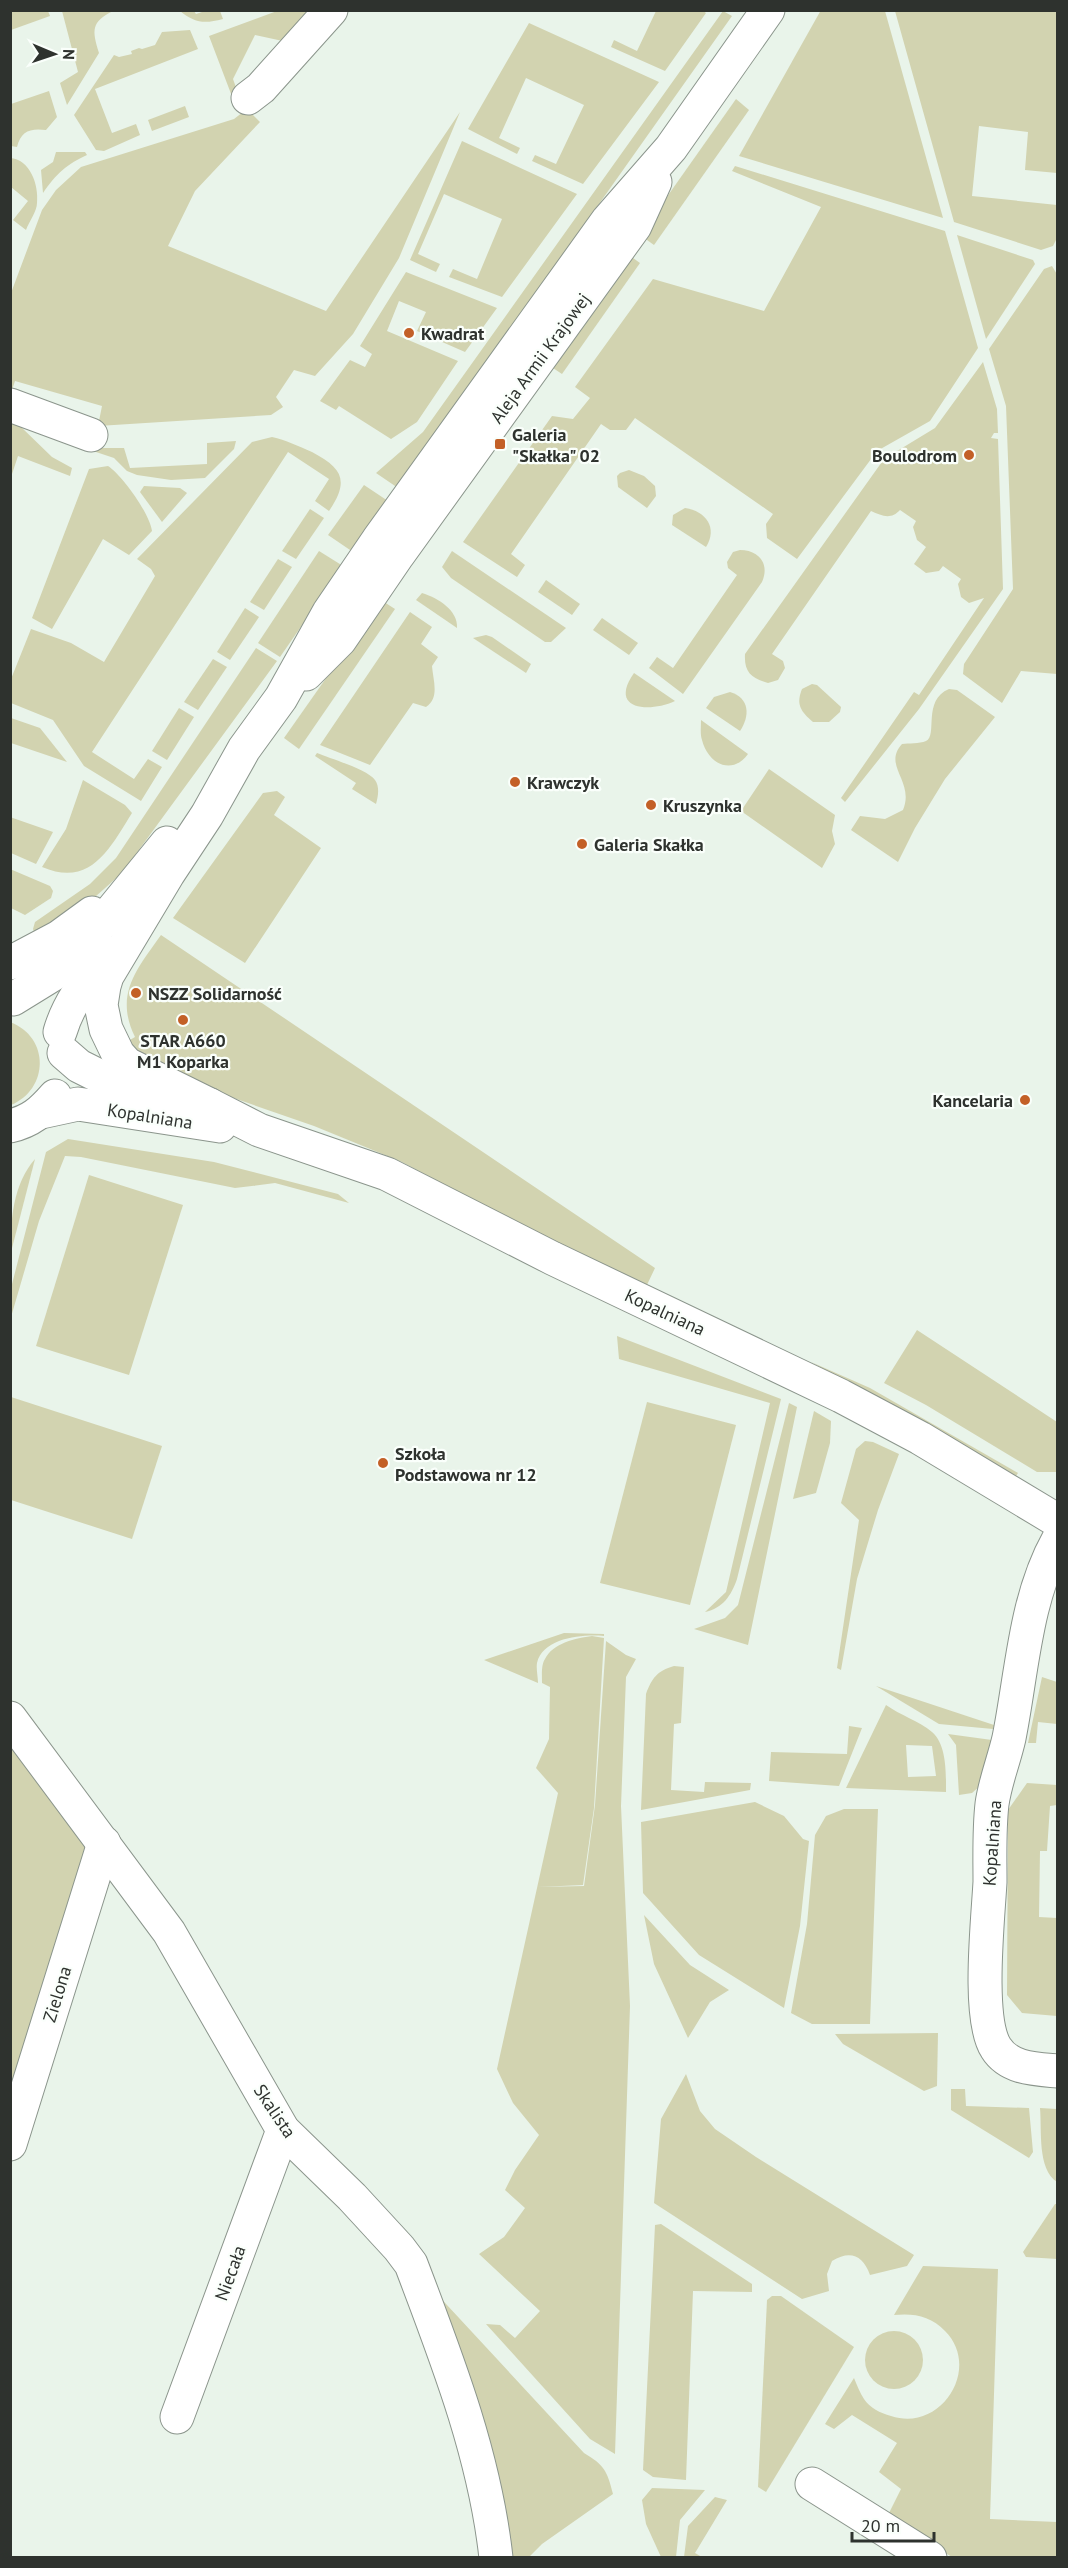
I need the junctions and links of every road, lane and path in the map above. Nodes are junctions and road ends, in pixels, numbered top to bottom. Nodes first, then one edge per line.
1 (331, 10) edge
2 (768, 10) edge
3 (248, 98) dead end
4 (10, 405) edge
5 (92, 435) dead end
6 (165, 861) junction
7 (10, 963) edge
8 (12, 999) edge
9 (62, 1043) junction
10 (210, 1105) junction
11 (41, 1112) junction
12 (10, 1126) edge
13 (259, 1130) junction
14 (1058, 1521) edge
15 (1058, 1540) edge
16 (10, 1718) edge
17 (104, 1843) junction
18 (1058, 2071) edge
19 (283, 2130) junction
20 (10, 2144) edge
21 (177, 2417) dead end
22 (812, 2484) dead end
23 (496, 2558) edge
24 (930, 2558) edge

1 - 3 street
2 - 6 street, Aleja Armii Krajowej
4 - 5 street
6 - 7 street, Aleja Armii Krajowej
6 - 8 street, Aleja Armii Krajowej
6 - 9 street, Aleja Armii Krajowej
6 - 10 street, Aleja Armii Krajowej
8 - 9 street, Kopalniana
9 - 10 street, Kopalniana
9 - 11 street, Aleja Armii Krajowej
10 - 13 street, Kopalniana
11 - 12 street
11 - 13 street, Kopalniana
13 - 14 street, Kopalniana
15 - 18 street, Kopalniana
16 - 17 street, Skalista
17 - 19 street, Skalista
17 - 20 street, Zielona
19 - 21 street, Niecała
19 - 23 street, Skalista
22 - 24 street

